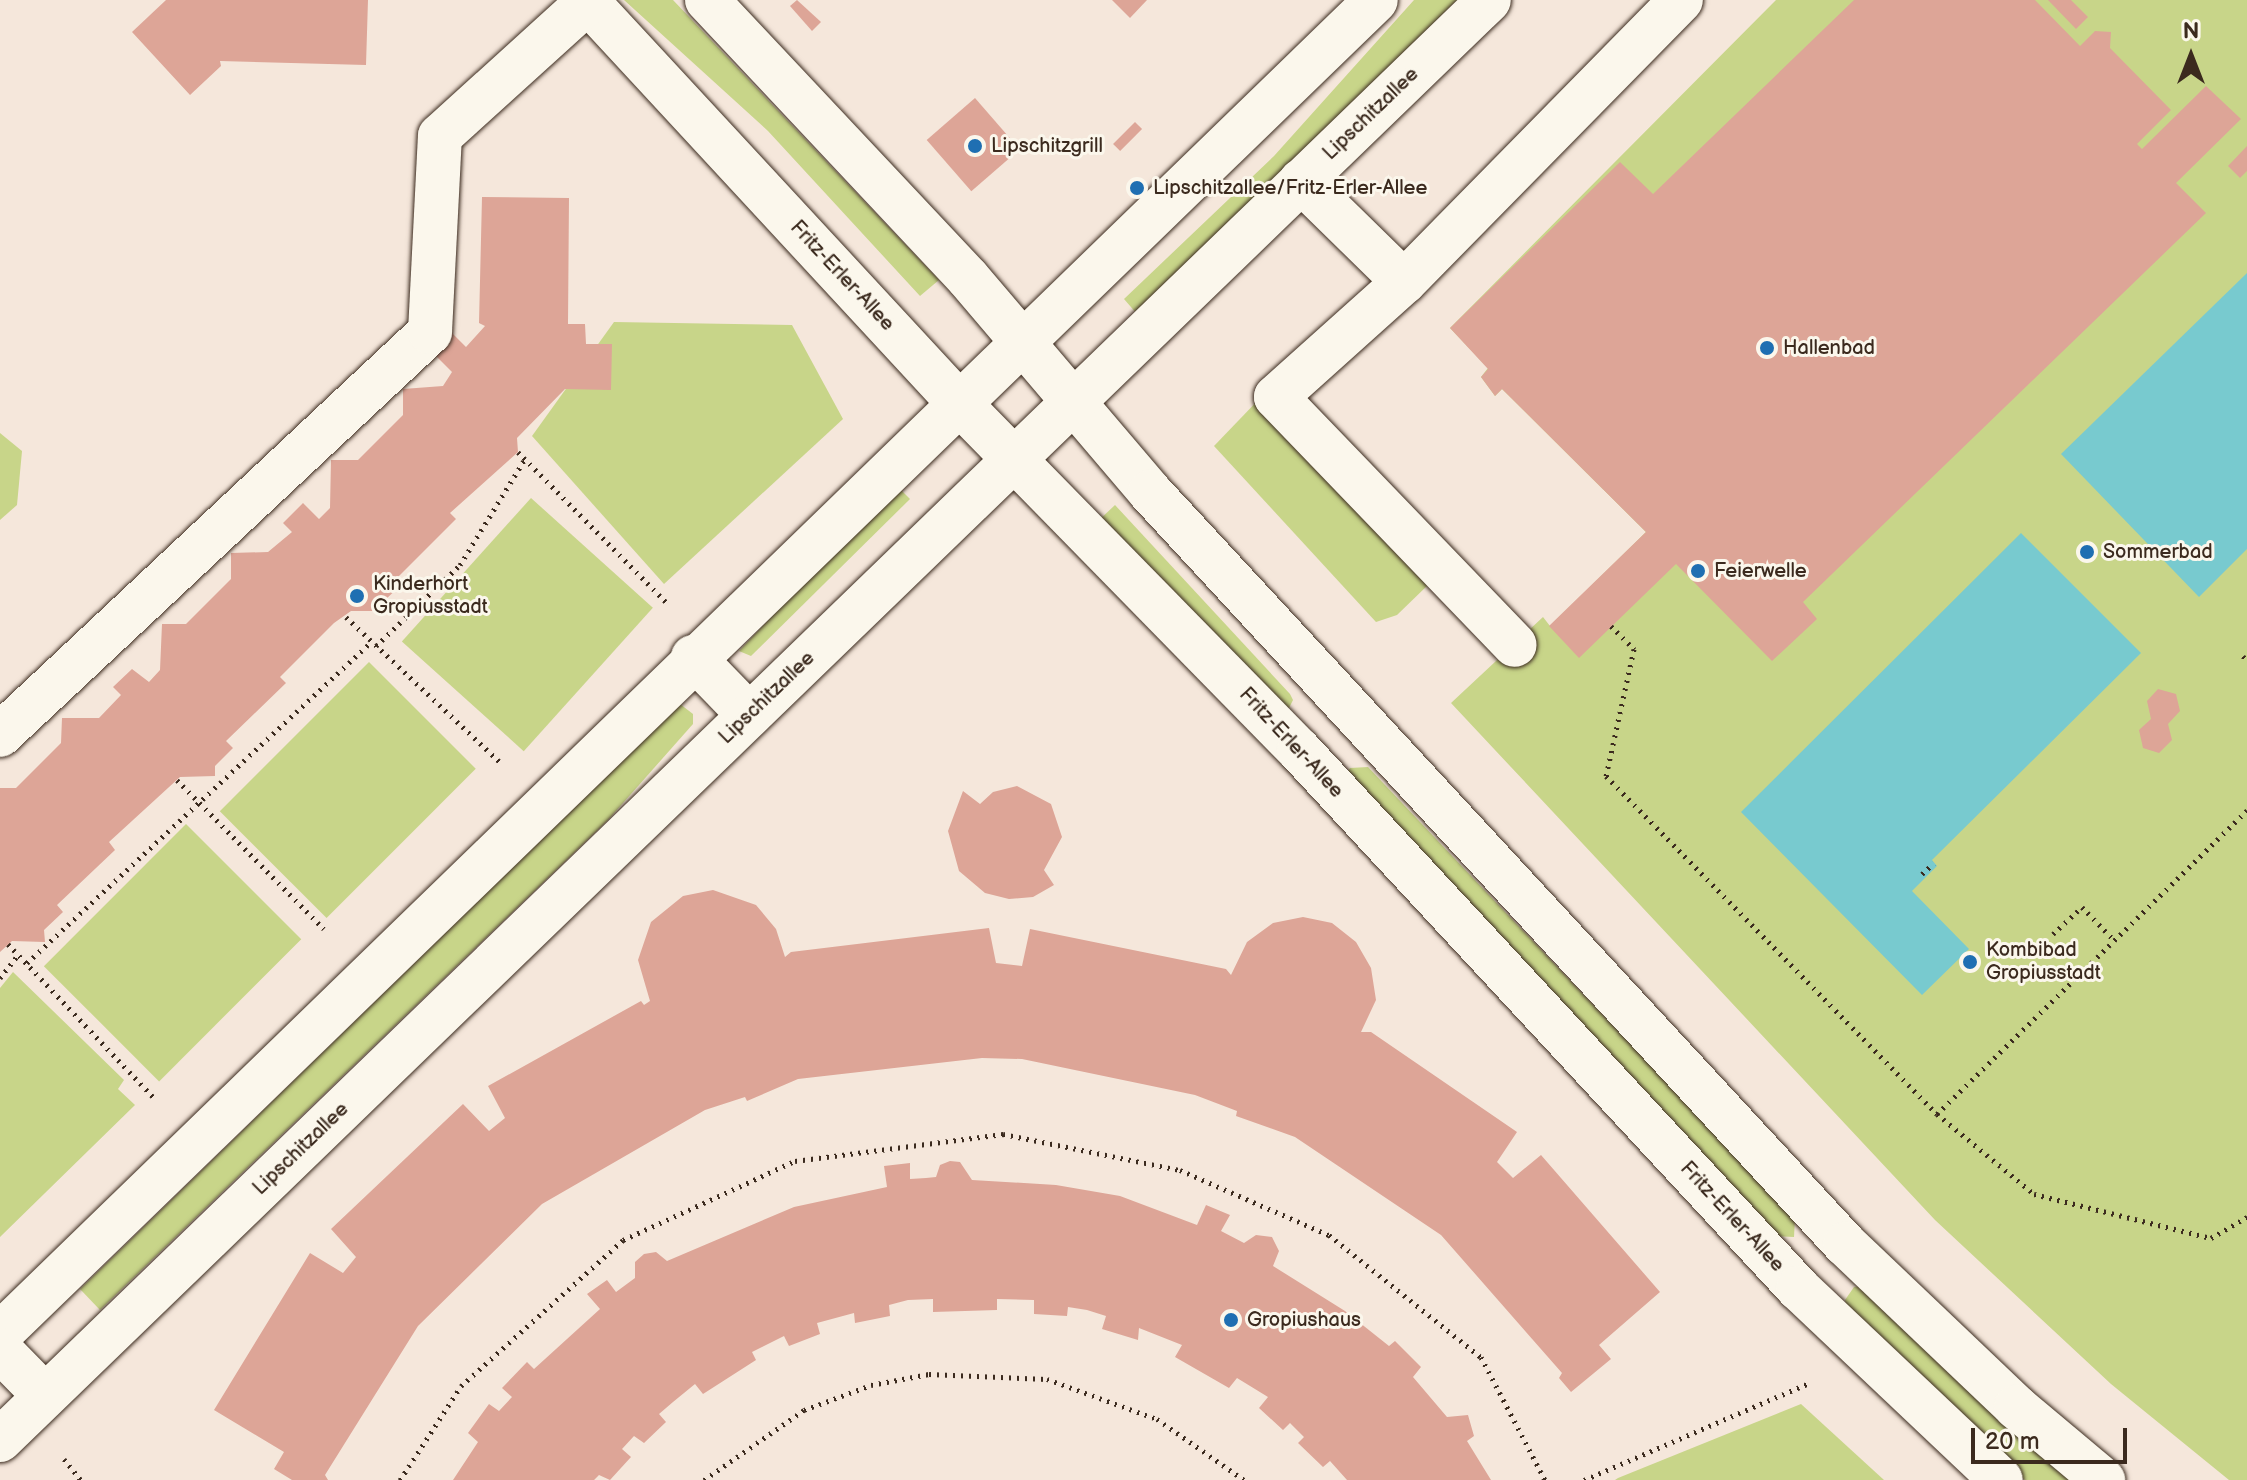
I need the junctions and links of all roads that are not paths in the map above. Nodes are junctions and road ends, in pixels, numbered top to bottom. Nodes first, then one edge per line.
1 (707, 0) edge
2 (1376, 0) edge
3 (1489, 0) edge
4 (1681, 0) edge
5 (587, 1) edge
6 (1301, 181) junction
7 (1404, 282) junction
8 (1022, 340) junction
9 (958, 402) junction
10 (1073, 403) junction
11 (1015, 458) junction
12 (1515, 645) dead end
13 (693, 657) junction
14 (1348, 705) junction
15 (749, 715) junction
16 (0, 735) edge
17 (1299, 750) junction
18 (1845, 1244) junction
19 (1798, 1288) junction
20 (0, 1334) edge
21 (0, 1350) edge
22 (45, 1396) junction
23 (0, 1440) edge
24 (2001, 1480) edge
25 (2103, 1480) edge

1 - 8 street
2 - 8 street
3 - 6 street, Lipschitzallee
4 - 7 street
5 - 9 street, Fritz-Erler-Allee
5 - 16 street
6 - 7 street
6 - 10 street, Lipschitzallee
7 - 12 street
8 - 9 street
8 - 10 street
9 - 11 street, Fritz-Erler-Allee
9 - 13 street
10 - 11 street, Lipschitzallee
10 - 14 street
11 - 15 street, Lipschitzallee
11 - 17 street, Fritz-Erler-Allee
13 - 15 street
13 - 20 street
14 - 17 street
14 - 18 street
15 - 22 street, Lipschitzallee
17 - 19 street, Fritz-Erler-Allee
18 - 19 street
18 - 25 street
19 - 24 street, Fritz-Erler-Allee
21 - 22 street
22 - 23 street, Lipschitzallee

